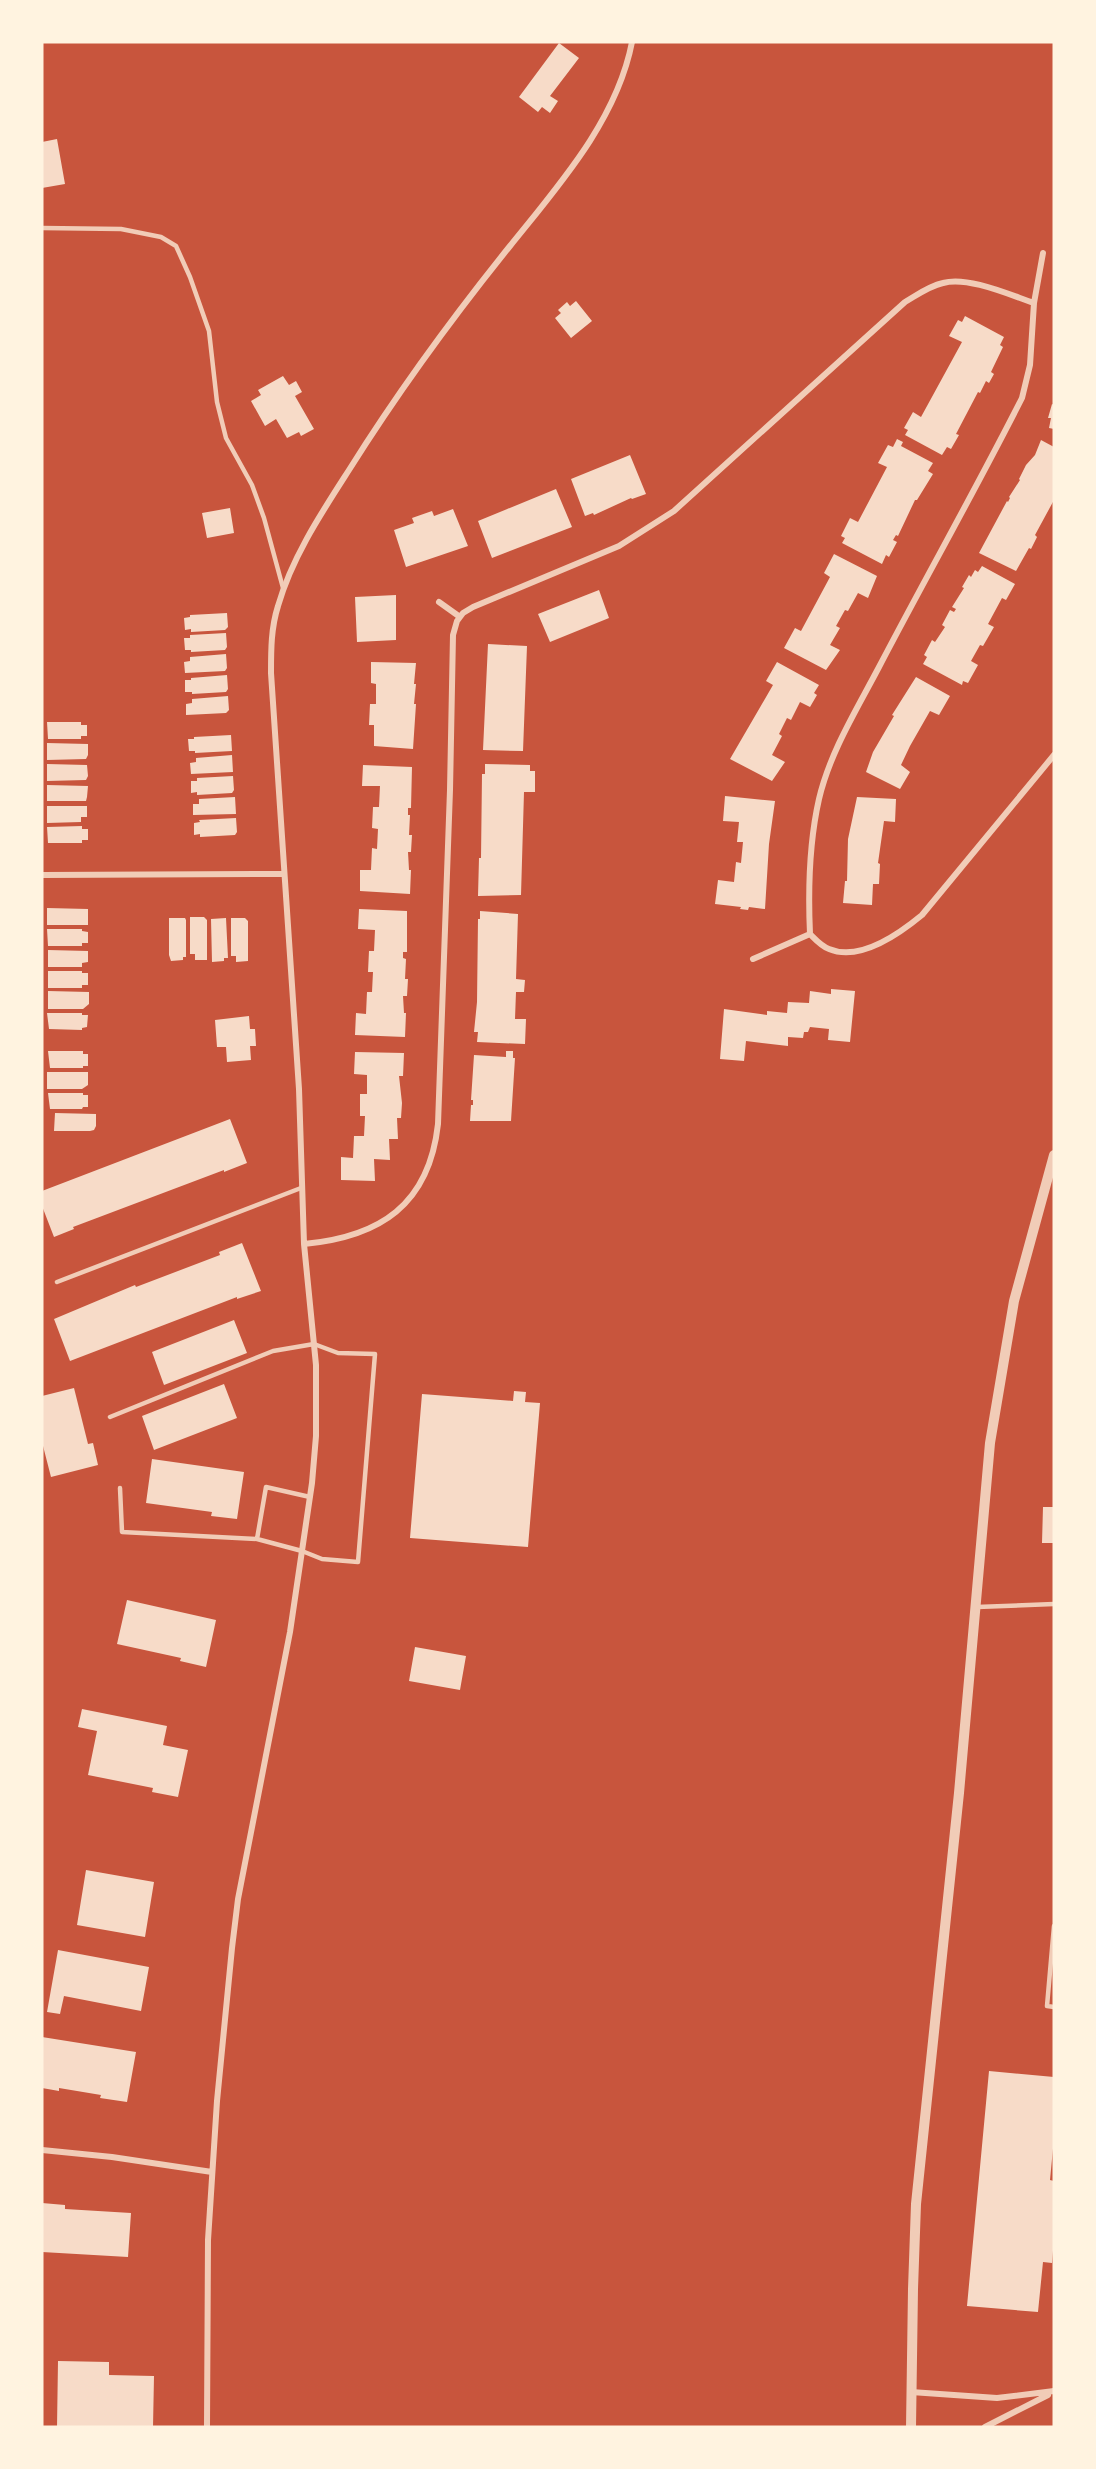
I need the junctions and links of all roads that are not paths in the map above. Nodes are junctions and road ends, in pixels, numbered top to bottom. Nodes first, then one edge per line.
1 (632, 42) edge
2 (42, 228) edge
3 (1043, 253) dead end
4 (1034, 303) junction
5 (284, 591) junction
6 (439, 602) dead end
7 (460, 617) junction
8 (1054, 755) edge
9 (42, 874) edge
10 (284, 874) junction
11 (810, 934) junction
12 (753, 959) dead end
13 (1054, 1155) edge
14 (302, 1188) junction
15 (304, 1244) junction
16 (57, 1282) dead end
17 (314, 1344) junction
18 (110, 1417) dead end
19 (120, 1488) dead end
20 (310, 1497) junction
21 (256, 1539) junction
22 (302, 1551) junction
23 (1054, 1604) edge
24 (974, 1608) junction
25 (1054, 1926) edge
26 (1054, 2007) edge
27 (42, 2151) edge
28 (213, 2172) junction
29 (1054, 2391) edge
30 (911, 2392) junction
31 (207, 2427) edge
32 (911, 2427) edge
33 (985, 2427) edge

1 - 5 street
2 - 5 lane
3 - 4 street
4 - 7 street
4 - 11 street
5 - 10 street
6 - 7 street
7 - 15 street
8 - 11 street
9 - 10 street
10 - 14 street
11 - 12 street
13 - 24 street
14 - 15 street
14 - 16 lane
15 - 17 street
17 - 18 lane
17 - 20 street
17 - 22 lane
19 - 21 lane
20 - 21 lane
20 - 22 street
21 - 22 lane
22 - 28 street
23 - 24 lane
24 - 30 street
25 - 26 lane
27 - 28 street
28 - 31 street
29 - 30 street
29 - 33 street
30 - 32 street

